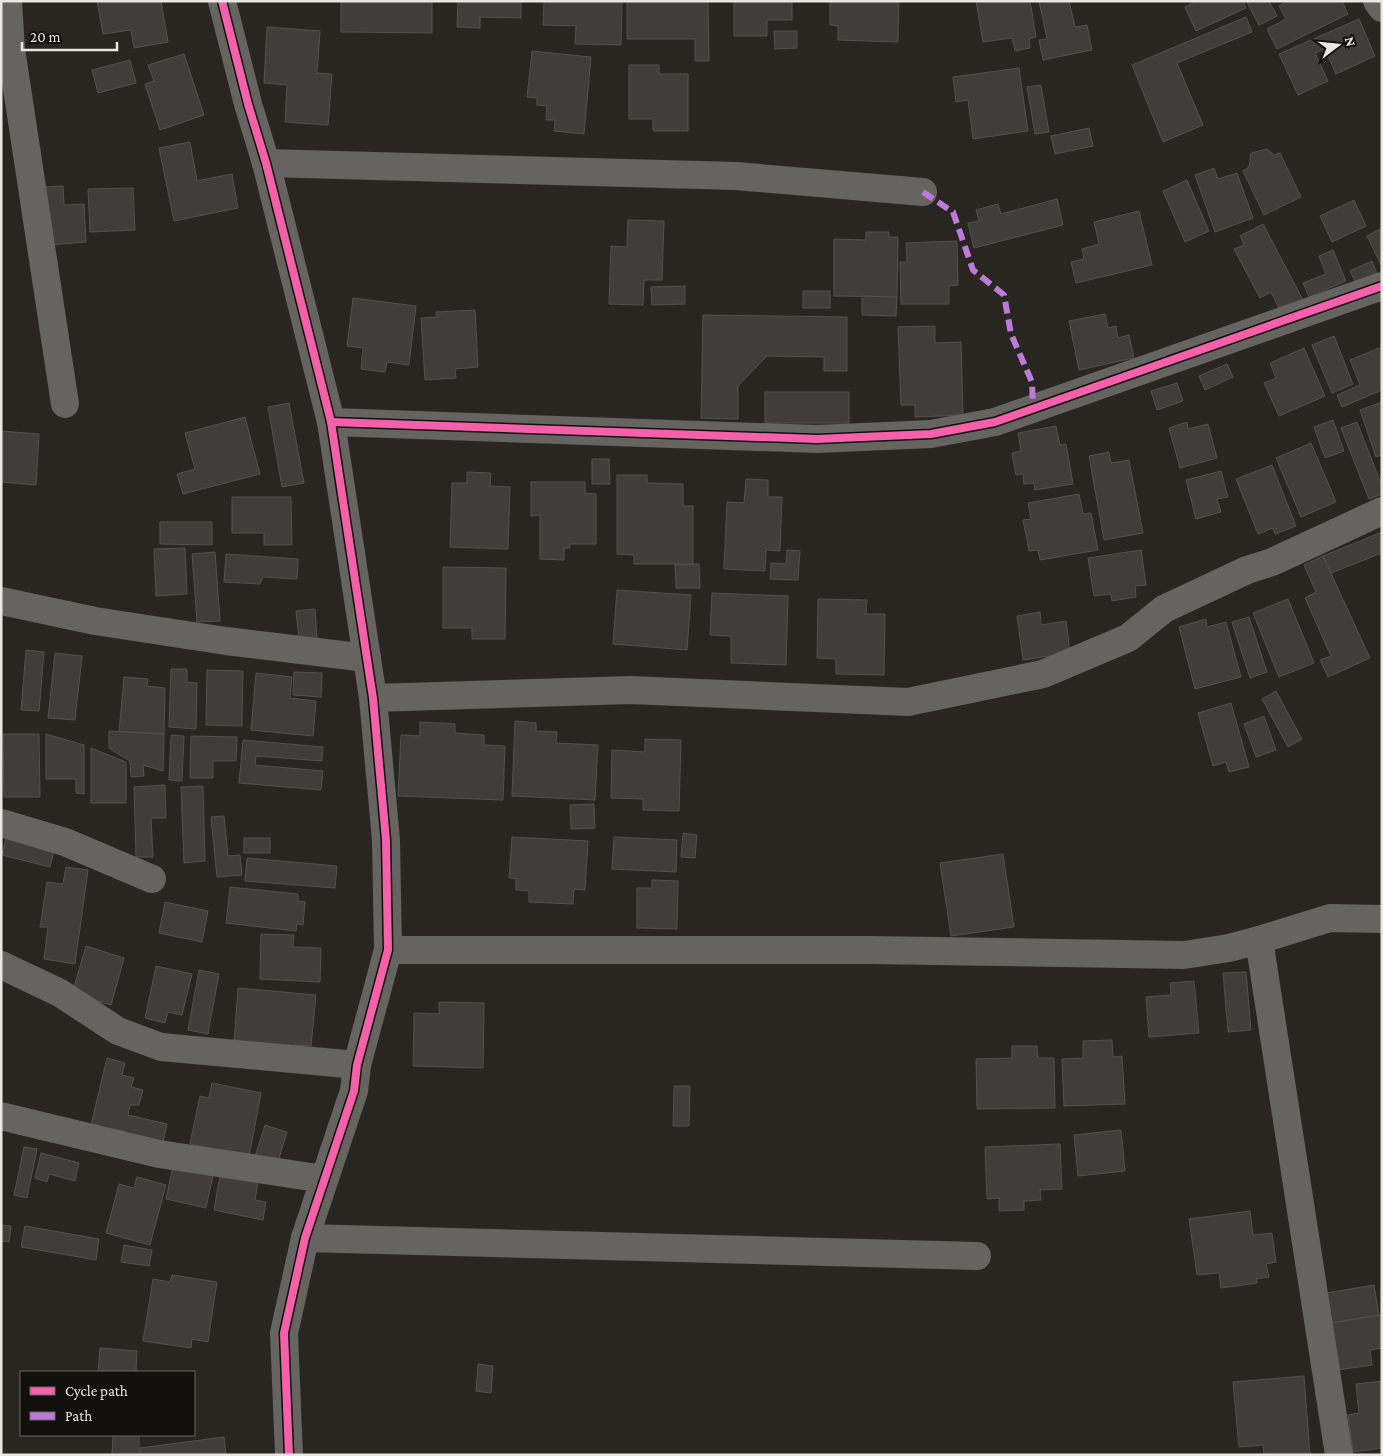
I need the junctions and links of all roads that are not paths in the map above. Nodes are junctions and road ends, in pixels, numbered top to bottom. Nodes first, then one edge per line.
1 (8, 1) edge
2 (222, 1) edge
3 (1378, 1) edge
4 (1382, 8) edge
5 (6, 49) edge
6 (266, 163) junction
7 (923, 192) dead end
8 (1382, 286) edge
9 (65, 404) dead end
10 (331, 422) junction
11 (1382, 511) edge
12 (1, 601) edge
13 (367, 658) junction
14 (373, 698) junction
15 (1, 823) edge
16 (152, 879) dead end
17 (1382, 919) edge
18 (1259, 940) junction
19 (388, 950) junction
20 (1, 965) edge
21 (357, 1066) junction
22 (1, 1116) edge
23 (324, 1178) junction
24 (305, 1238) junction
25 (977, 1256) dead end
26 (289, 1455) edge
27 (1339, 1455) edge

1 - 5 street
2 - 6 street
3 - 4 street
5 - 9 street
6 - 7 street
6 - 10 street
8 - 10 street
10 - 13 street
11 - 14 street
12 - 13 street
13 - 14 street
14 - 19 street
15 - 16 street
17 - 18 street
18 - 19 street
18 - 27 street
19 - 21 street
20 - 21 street
21 - 23 street
22 - 23 street
23 - 24 street
24 - 25 street
24 - 26 street

